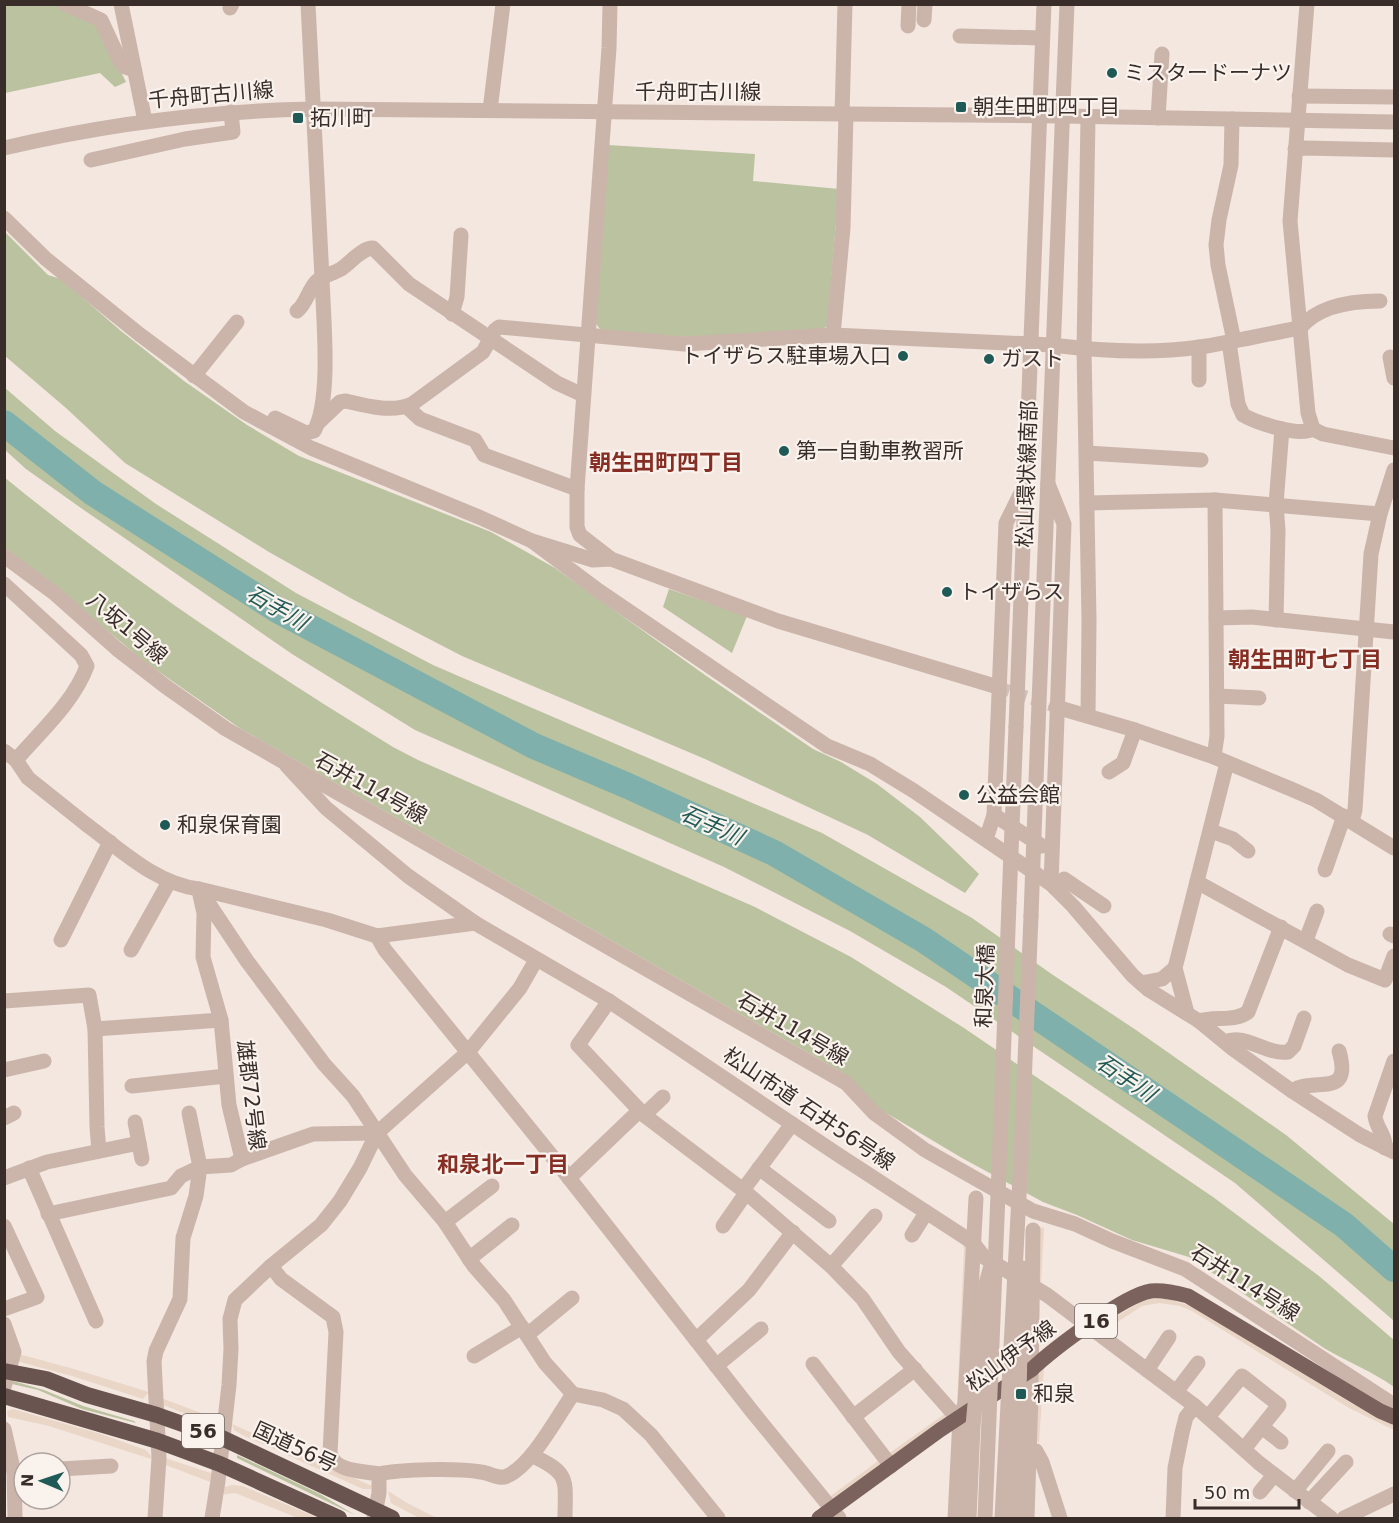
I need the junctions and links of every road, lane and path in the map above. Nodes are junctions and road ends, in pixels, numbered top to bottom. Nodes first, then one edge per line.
1 (65, 4) edge
2 (121, 4) edge
3 (308, 4) edge
4 (503, 4) edge
5 (610, 4) edge
6 (844, 4) edge
7 (909, 4) edge
8 (1044, 4) edge
9 (1067, 4) edge
10 (1307, 4) edge
11 (908, 26) dead end
12 (960, 36) dead end
13 (1042, 38) junction
14 (1162, 54) dead end
15 (134, 70) junction
16 (1299, 96) junction
17 (1395, 98) edge
18 (313, 109) junction
19 (490, 110) junction
20 (231, 112) junction
21 (605, 112) junction
22 (844, 115) junction
23 (1040, 116) junction
24 (1062, 116) junction
25 (1088, 117) junction
26 (1158, 118) junction
27 (1232, 119) junction
28 (1297, 120) junction
29 (145, 121) junction
30 (1395, 122) edge
31 (4, 148) edge
32 (1295, 149) junction
33 (1395, 150) edge
34 (91, 160) dead end
35 (4, 218) edge
36 (461, 235) dead end
37 (322, 278) junction
38 (1380, 301) dead end
39 (297, 311) dead end
40 (452, 314) junction
41 (237, 322) dead end
42 (1300, 328) junction
43 (589, 335) junction
44 (833, 335) junction
45 (490, 340) junction
46 (1232, 341) junction
47 (1030, 344) junction
48 (1052, 345) junction
49 (1199, 347) junction
50 (1084, 349) junction
51 (1390, 357) dead end
52 (194, 376) junction
53 (1395, 378) edge
54 (1199, 380) dead end
55 (583, 395) junction
56 (407, 406) junction
57 (244, 412) junction
58 (319, 422) junction
59 (1282, 429) junction
60 (1313, 429) junction
61 (1395, 447) edge
62 (1087, 453) junction
63 (1201, 460) dead end
64 (1394, 477) edge
65 (1048, 484) junction
66 (1025, 485) junction
67 (578, 489) junction
68 (1215, 500) junction
69 (1087, 503) junction
70 (1276, 504) junction
71 (1380, 514) junction
72 (532, 540) junction
73 (4, 556) edge
74 (611, 559) junction
75 (4, 584) edge
76 (1216, 618) junction
77 (1276, 620) junction
78 (1366, 628) junction
79 (1395, 632) edge
80 (998, 687) junction
81 (1217, 696) junction
82 (1259, 698) dead end
83 (1056, 707) junction
84 (1088, 716) junction
85 (1016, 727) joint
86 (1038, 728) joint
87 (226, 729) joint
88 (1136, 730) junction
89 (10, 756) edge
90 (1221, 760) junction
91 (285, 764) junction
92 (1109, 772) dead end
93 (994, 815) junction
94 (1348, 818) junction
95 (1210, 831) junction
96 (986, 839) junction
97 (110, 842) junction
98 (1395, 848) edge
99 (1248, 851) dead end
100 (1052, 852) junction
101 (1325, 870) dead end
102 (169, 882) junction
103 (1197, 882) junction
104 (1053, 886) junction
105 (199, 889) junction
106 (1104, 906) dead end
107 (1317, 911) dead end
108 (475, 923) junction
109 (1281, 927) junction
110 (377, 936) junction
111 (61, 940) dead end
112 (1305, 940) junction
113 (131, 950) dead end
114 (1395, 956) edge
115 (536, 960) junction
116 (1175, 968) junction
117 (1141, 983) junction
118 (4, 1001) edge
119 (609, 1001) junction
120 (1193, 1017) junction
121 (1304, 1018) dead end
122 (221, 1020) junction
123 (95, 1029) junction
124 (1224, 1042) junction
125 (1339, 1051) dead end
126 (468, 1052) junction
127 (44, 1061) dead end
128 (1395, 1061) edge
129 (4, 1070) edge
130 (226, 1076) junction
131 (132, 1086) dead end
132 (1292, 1091) junction
133 (663, 1097) dead end
134 (189, 1113) dead end
135 (642, 1113) junction
136 (135, 1122) dead end
137 (792, 1124) junction
138 (377, 1133) junction
139 (139, 1143) junction
140 (1390, 1150) edge
141 (99, 1151) junction
142 (142, 1159) dead end
143 (242, 1159) junction
144 (200, 1167) junction
145 (29, 1168) junction
146 (759, 1168) junction
147 (4, 1178) edge
148 (569, 1178) junction
149 (492, 1186) dead end
150 (744, 1191) junction
151 (976, 1198) dead end
152 (926, 1213) junction
153 (48, 1214) junction
154 (875, 1216) dead end
155 (1018, 1220) junction
156 (829, 1221) dead end
157 (445, 1222) junction
158 (513, 1225) dead end
159 (4, 1226) edge
160 (723, 1226) dead end
161 (1033, 1230) dead end
162 (793, 1232) junction
163 (912, 1235) dead end
164 (973, 1243) junction
165 (996, 1246) junction
166 (469, 1259) junction
167 (271, 1266) junction
168 (831, 1266) junction
169 (1032, 1286) junction
170 (572, 1298) dead end
171 (4, 1310) edge
172 (96, 1321) dead end
173 (4, 1324) edge
174 (1087, 1327) junction
175 (761, 1329) dead end
176 (524, 1331) junction
177 (1169, 1337) dead end
178 (696, 1340) junction
179 (474, 1356) dead end
180 (1198, 1363) dead end
181 (813, 1364) dead end
182 (716, 1366) junction
183 (915, 1369) junction
184 (1031, 1370) junction
185 (1147, 1370) junction
186 (6, 1376) edge
187 (1176, 1392) junction
188 (573, 1394) junction
189 (4, 1396) edge
190 (1395, 1405) edge
191 (1196, 1406) junction
192 (157, 1415) junction
193 (854, 1417) junction
194 (1208, 1417) junction
195 (1395, 1417) edge
196 (960, 1418) junction
197 (1262, 1427) junction
198 (4, 1429) edge
199 (222, 1438) junction
200 (158, 1441) junction
201 (1281, 1442) dead end
202 (1244, 1449) junction
203 (1029, 1451) junction
204 (1328, 1451) dead end
205 (12, 1452) edge
206 (533, 1456) junction
207 (1346, 1462) dead end
208 (220, 1464) junction
209 (111, 1466) dead end
210 (891, 1466) junction
211 (72, 1468) edge
212 (379, 1474) junction
213 (1274, 1475) junction
214 (1295, 1491) junction
215 (1260, 1492) dead end
216 (1395, 1494) edge
217 (10, 1501) edge
218 (1309, 1502) junction
219 (374, 1514) edge
220 (830, 1515) edge
221 (960, 1516) edge
222 (1023, 1517) edge
223 (15, 1518) edge
224 (155, 1518) edge
225 (212, 1518) edge
226 (339, 1518) edge
227 (392, 1518) edge
228 (565, 1518) edge
229 (718, 1518) edge
230 (985, 1518) edge
231 (1002, 1518) edge
232 (1060, 1518) edge
233 (1173, 1518) edge
234 (1331, 1518) edge
235 (1344, 1518) edge

1 - 15 street
2 - 15 street
3 - 18 street
4 - 19 street
5 - 21 street
6 - 22 street
7 - 11 street
8 - 13 street, 松山環状線南部
9 - 24 street, 松山環状線南部
10 - 16 street
12 - 13 street
13 - 23 street, 松山環状線南部
14 - 26 street
15 - 29 street
16 - 17 street
16 - 28 street
18 - 19 street, 千舟町古川線
18 - 20 street, 千舟町古川線
18 - 37 street
19 - 21 street, 千舟町古川線
20 - 29 street, 千舟町古川線
20 - 34 street
21 - 22 street, 千舟町古川線
21 - 43 street
22 - 23 street, 千舟町古川線
22 - 44 street
23 - 24 street, 千舟町古川線
23 - 47 street, 松山環状線南部
24 - 25 street, 千舟町古川線
24 - 48 street, 松山環状線南部
25 - 26 street, 千舟町古川線
25 - 50 street
26 - 27 street, 千舟町古川線
27 - 28 street, 千舟町古川線
27 - 46 street
28 - 30 street, 千舟町古川線
28 - 32 street
29 - 31 street, 千舟町古川線
32 - 33 street
32 - 42 street
35 - 52 street
36 - 40 street
37 - 39 street
37 - 40 street
37 - 58 street
38 - 42 street
40 - 45 street
41 - 52 street
42 - 46 street
42 - 60 street
43 - 44 street
43 - 45 street
43 - 55 street
44 - 47 street
45 - 55 street
45 - 56 street
46 - 49 street
46 - 59 street
47 - 48 street
47 - 66 street, 松山環状線南部
48 - 50 street
48 - 65 street, 松山環状線南部
49 - 50 street
49 - 54 street
50 - 62 street
51 - 53 street
52 - 57 street
55 - 67 street
56 - 58 street
56 - 67 street
57 - 58 street
57 - 72 street
59 - 60 street
59 - 70 street
60 - 61 street
62 - 63 street
62 - 69 street
64 - 71 street
65 - 83 street
65 - 86 street, 松山環状線南部
66 - 80 street
66 - 85 street, 松山環状線南部
67 - 74 street
68 - 69 street
68 - 70 street
68 - 76 street
69 - 84 street
70 - 71 street
70 - 77 street
71 - 78 street
72 - 74 street
72 - 96 street
73 - 87 street, 八坂1号線
74 - 80 street
75 - 89 street
76 - 77 street
76 - 81 street
77 - 78 street
78 - 79 street
78 - 94 street
80 - 93 street
81 - 82 street
81 - 90 street
83 - 84 street
83 - 100 street
84 - 88 street
85 - 165 street, 和泉大橋, bridge
86 - 155 street, 和泉大橋, bridge
87 - 91 street, 石井114号線
88 - 90 street
88 - 92 street
89 - 97 street
90 - 94 street
90 - 95 street
91 - 108 street, 松山市道 石井56号線
91 - 190 street, 石井114号線
93 - 96 street
93 - 100 street
94 - 98 street
94 - 101 street
95 - 99 street
95 - 103 street
96 - 104 street
97 - 102 street
97 - 111 street
100 - 104 street
102 - 105 street
102 - 113 street
103 - 109 street
103 - 116 street
104 - 106 street
104 - 117 street
105 - 110 street
105 - 122 street, 雄郡72号線
105 - 138 street
107 - 112 street
108 - 110 street
108 - 115 street, 松山市道 石井56号線
109 - 112 street
109 - 120 street
110 - 126 street
112 - 114 street
115 - 119 street, 松山市道 石井56号線
115 - 126 street
116 - 117 street
116 - 120 street
117 - 120 street
118 - 123 street
119 - 135 street
119 - 137 street, 松山市道 石井56号線
120 - 124 street
121 - 124 street
122 - 123 street
122 - 130 street, 雄郡72号線
123 - 141 street
124 - 132 street
125 - 132 street
126 - 138 street
126 - 148 street
127 - 129 street
128 - 140 street
130 - 131 street
130 - 143 street, 雄郡72号線
132 - 140 street
133 - 135 street
134 - 144 street
135 - 148 street
135 - 150 street
136 - 139 street
137 - 146 street
137 - 152 street, 松山市道 石井56号線
138 - 143 street
138 - 157 street
138 - 167 street
139 - 141 street
139 - 142 street
141 - 145 street
143 - 144 street, 雄郡72号線
144 - 153 street
144 - 192 street
145 - 147 street
145 - 153 street
146 - 150 street
146 - 156 street
148 - 178 street
149 - 157 street
150 - 160 street
150 - 162 street
151 - 164 street
152 - 163 street
152 - 164 street, 松山市道 石井56号線
153 - 172 street
154 - 168 street
155 - 222 street, 和泉大橋, bridge
155 - 231 street, 和泉大橋, bridge
157 - 166 street
158 - 166 street
159 - 171 street
161 - 169 street
162 - 168 street
162 - 178 street
164 - 169 street, 松山市道 石井56号線
164 - 196 street
165 - 221 street, 和泉大橋, bridge
165 - 230 street, 和泉大橋, bridge
166 - 176 street
167 - 199 street
167 - 212 street
168 - 183 street
169 - 174 street, 松山市道 石井56号線
169 - 184 street
170 - 176 street
173 - 186 street
174 - 184 main road, 松山伊予線 / 16
174 - 185 street, 松山市道 石井56号線
174 - 195 main road, 松山伊予線 / 16
175 - 182 street
176 - 179 street
176 - 188 street
177 - 185 street
178 - 182 street
180 - 187 street
181 - 193 street
182 - 220 street
183 - 193 street
183 - 196 street
184 - 196 main road, 松山伊予線 / 16
184 - 203 street
185 - 187 street, 松山市道 石井56号線
186 - 192 highway, 国道56号 / 56
187 - 191 street, 松山市道 石井56号線
188 - 206 street
188 - 229 street
189 - 200 highway, 56
191 - 194 street, 松山市道 石井56号線
191 - 233 street
192 - 199 highway, 国道56号 / 56
192 - 200 street
193 - 210 street
194 - 197 street
194 - 202 street, 松山市道 石井56号線
196 - 210 main road, 松山伊予線 / 16
196 - 221 street
197 - 201 street
197 - 202 street
198 - 205 street
199 - 208 street
199 - 219 highway, 国道56号 / 56
200 - 208 highway, 56
200 - 224 street
202 - 213 street, 松山市道 石井56号線
203 - 222 street
203 - 232 street
204 - 214 street
206 - 212 street
206 - 228 street
207 - 218 street
208 - 225 street
208 - 226 highway, 56
209 - 211 street
210 - 220 main road, 松山伊予線 / 16
212 - 219 street
213 - 214 street, 松山市道 石井56号線
213 - 215 street
214 - 218 street, 松山市道 石井56号線
216 - 235 street
217 - 223 street
218 - 234 street, 松山市道 石井56号線
219 - 227 highway, 国道56号 / 56
221 - 222 street

